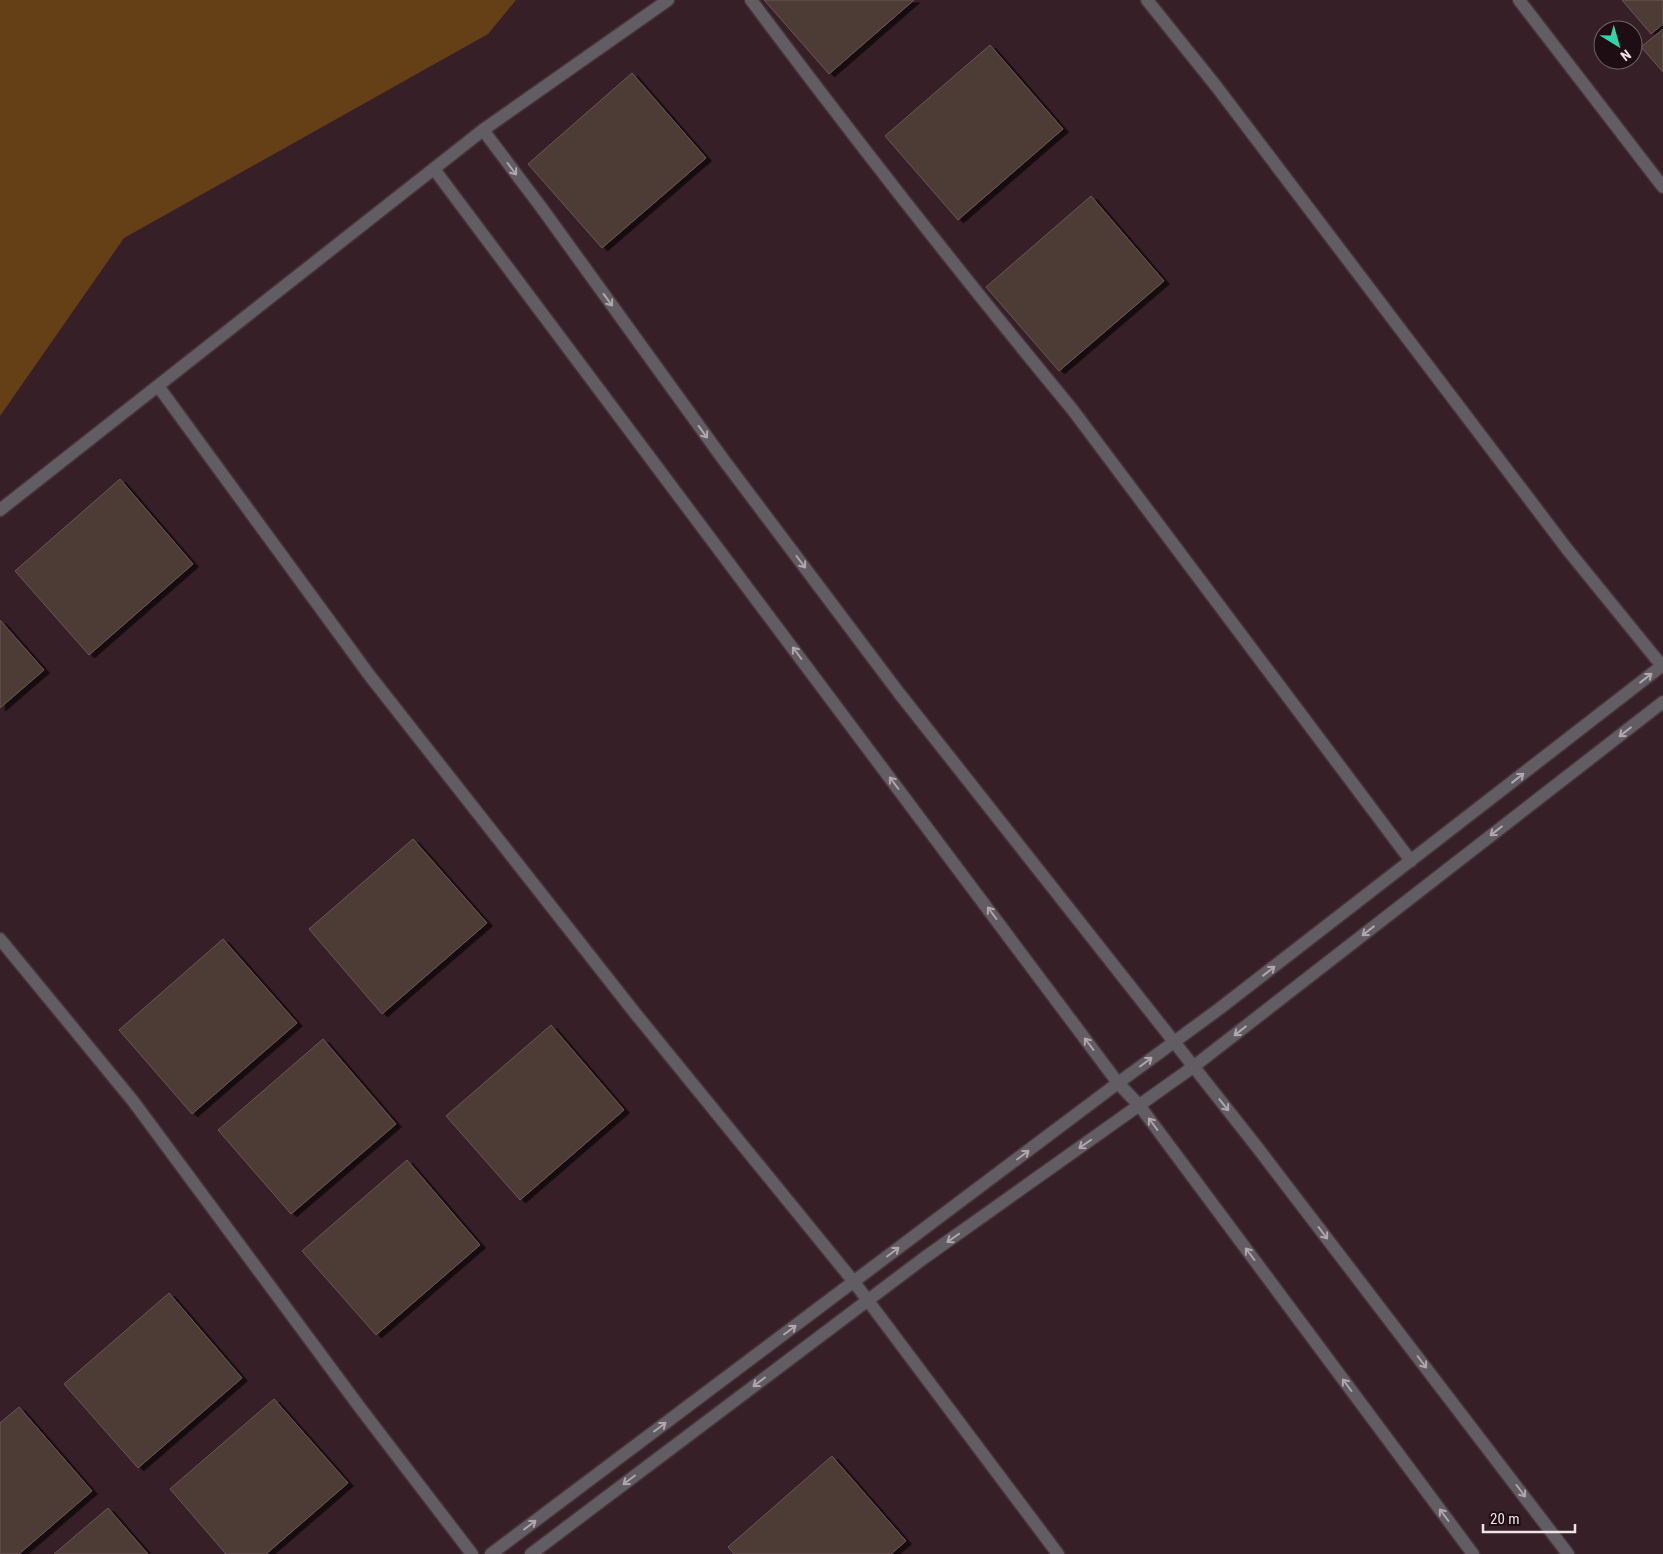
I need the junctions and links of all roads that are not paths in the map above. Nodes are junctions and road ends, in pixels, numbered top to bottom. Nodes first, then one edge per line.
1 (668, 0) edge
2 (751, 0) edge
3 (1147, 0) edge
4 (1519, 0) edge
5 (483, 130) junction
6 (434, 169) junction
7 (1663, 187) edge
8 (158, 386) junction
9 (0, 510) edge
10 (1662, 666) edge
11 (1663, 702) edge
12 (1410, 861) junction
13 (0, 939) edge
14 (1173, 1042) junction
15 (1193, 1067) junction
16 (1118, 1082) junction
17 (1139, 1105) junction
18 (854, 1282) junction
19 (868, 1300) junction
20 (472, 1554) edge
21 (491, 1554) edge
22 (531, 1554) edge
23 (1058, 1554) edge
24 (1473, 1554) edge
25 (1568, 1554) edge

1 - 5 lane
2 - 12 lane
3 - 10 lane
4 - 7 lane
5 - 6 lane
5 -> 14 lane
6 - 8 lane
16 -> 6 lane
8 - 9 lane
8 - 18 lane
12 -> 10 lane
11 -> 15 lane
14 -> 12 lane
13 - 20 lane
14 - 15 lane
16 -> 14 lane
15 - 17 lane
15 -> 25 lane
16 - 17 lane
18 -> 16 lane
17 -> 19 lane
24 -> 17 lane
18 - 19 lane
21 -> 18 lane
19 -> 22 lane
19 - 23 lane

